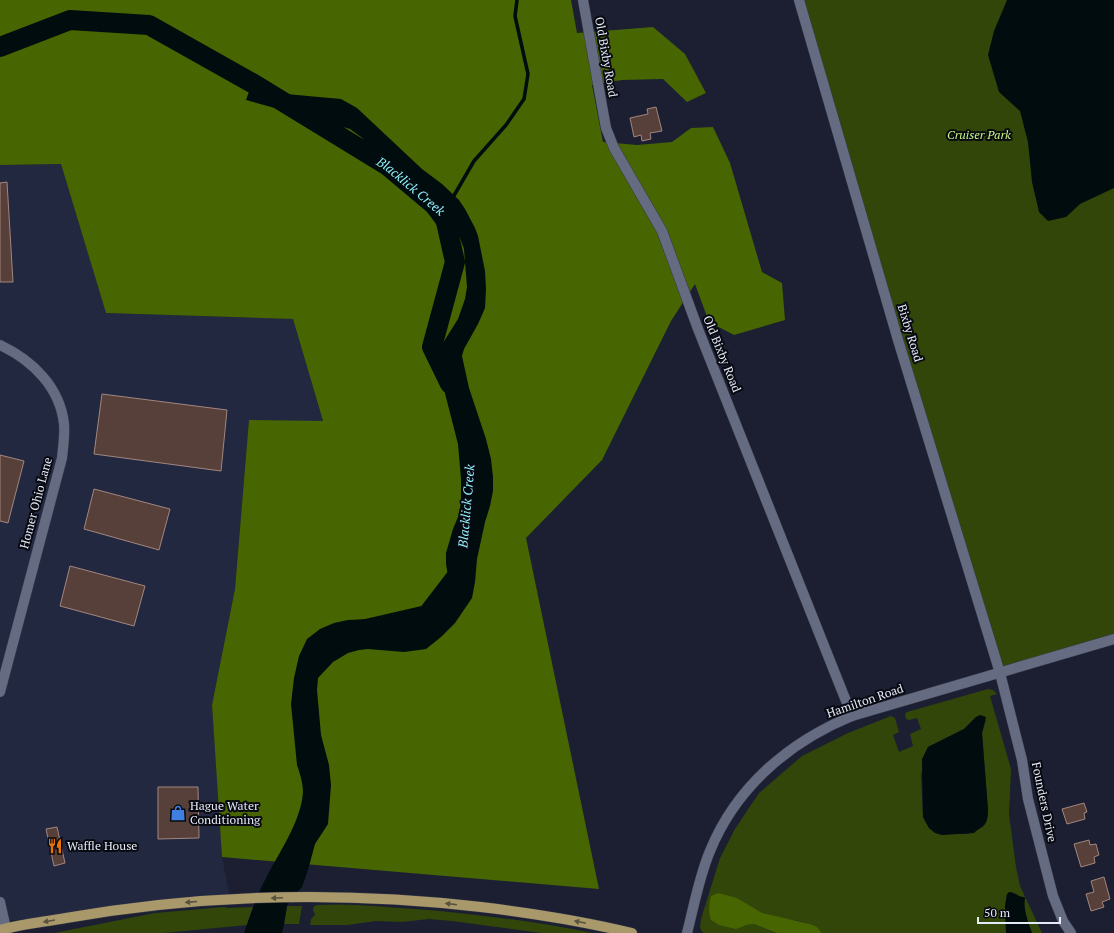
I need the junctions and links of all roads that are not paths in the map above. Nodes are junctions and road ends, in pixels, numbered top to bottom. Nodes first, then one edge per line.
1 (583, 0) edge
2 (799, 0) edge
3 (0, 345) edge
4 (1114, 639) edge
5 (1000, 673) junction
6 (0, 692) edge
7 (852, 716) junction
8 (0, 902) edge
9 (4, 930) edge
10 (632, 933) edge
11 (687, 933) edge
12 (1071, 933) edge

1 - 7 street, Old Bixby Road
2 - 5 street, Bixby Road
3 - 6 street, Homer Ohio Lane
4 - 5 street, Hamilton Road
5 - 7 street, Hamilton Road
5 - 12 street, Founders Drive
7 - 11 street, Hamilton Road
8 - 9 street
10 -> 9 main road

